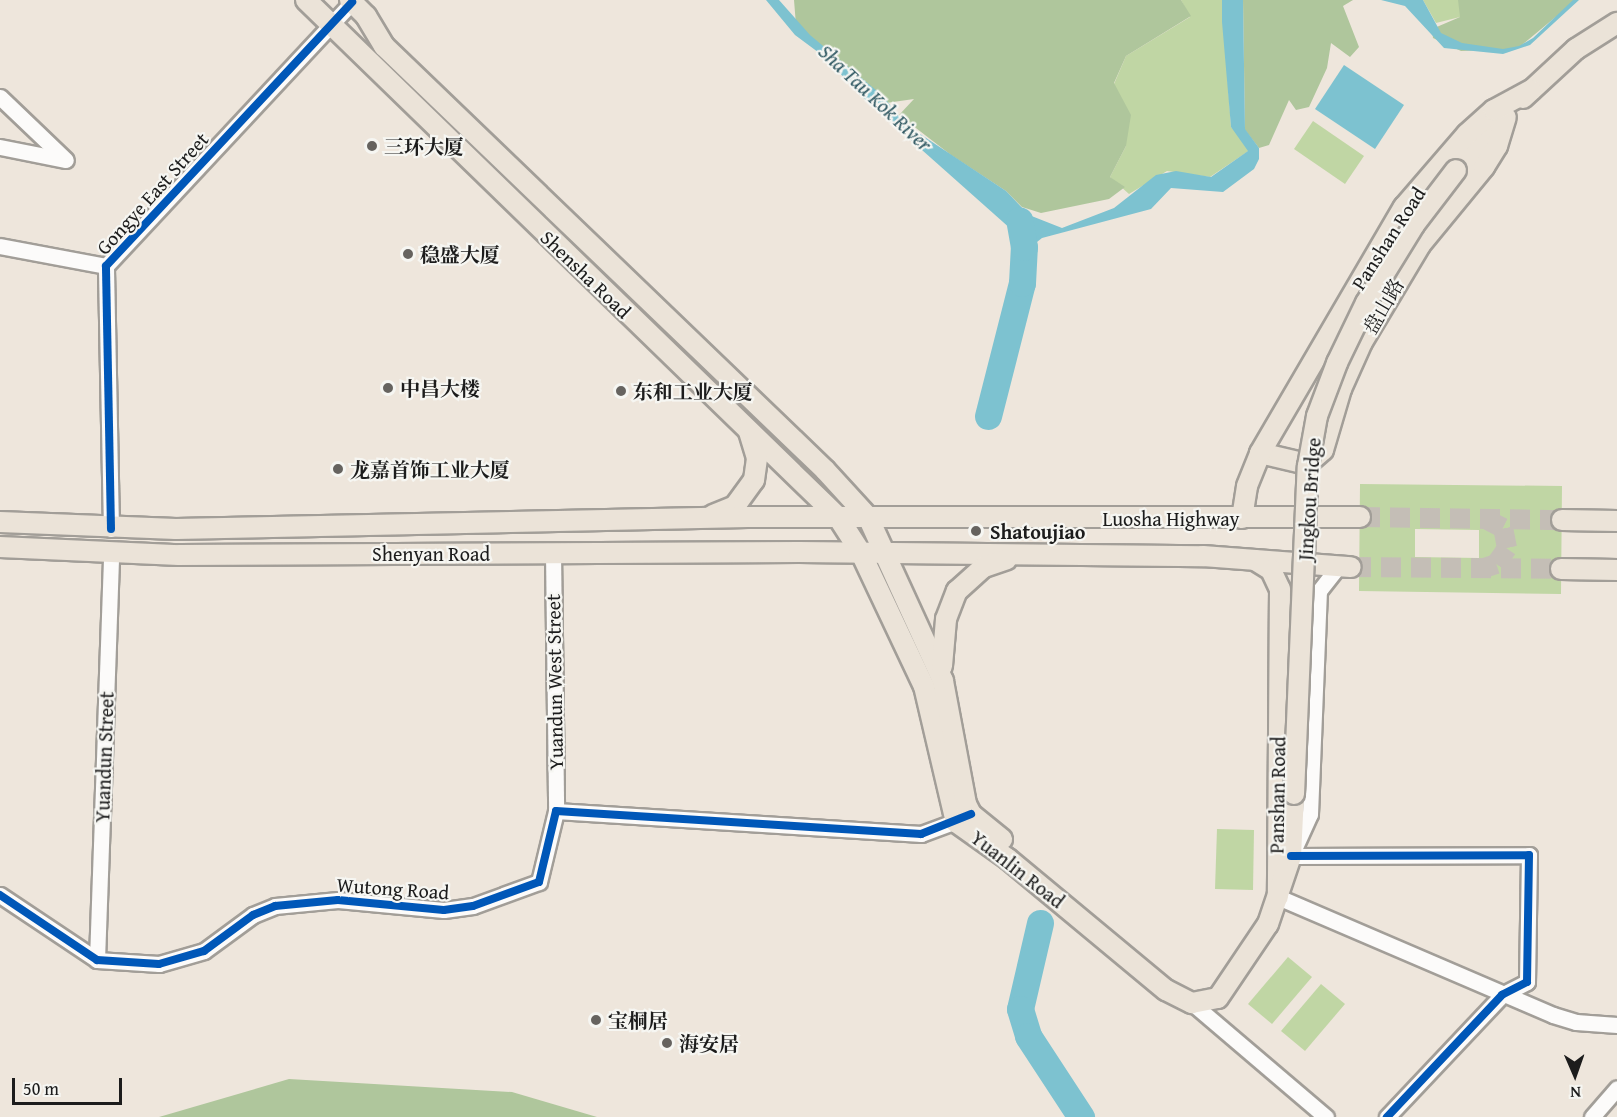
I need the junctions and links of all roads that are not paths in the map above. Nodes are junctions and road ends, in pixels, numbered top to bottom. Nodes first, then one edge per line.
1 (306, 0) edge
2 (351, 1) edge
3 (1617, 23) edge
4 (330, 24) junction
5 (1531, 90) junction
6 (0, 98) edge
7 (1506, 117) junction
8 (0, 147) edge
9 (1456, 170) joint
10 (0, 246) edge
11 (106, 266) junction
12 (748, 430) junction
13 (1260, 453) junction
14 (838, 517) junction
15 (868, 517) junction
16 (1360, 517) tunnel mouth
17 (702, 518) junction
18 (1242, 518) junction
19 (1562, 520) tunnel mouth
20 (1617, 521) edge
21 (0, 522) edge
22 (111, 529) junction
23 (0, 547) edge
24 (553, 552) junction
25 (861, 553) junction
26 (111, 554) junction
27 (888, 554) junction
28 (1026, 555) junction
29 (1256, 560) junction
30 (1345, 567) joint
31 (1561, 569) tunnel mouth
32 (1617, 570) edge
33 (943, 681) junction
34 (556, 812) junction
35 (964, 818) junction
36 (1291, 856) junction
37 (0, 895) edge
38 (1278, 897) junction
39 (98, 960) junction
40 (1502, 995) junction
41 (1192, 1003) junction
42 (1617, 1025) edge
43 (1617, 1088) edge
44 (1326, 1117) edge
45 (1387, 1117) edge
46 (1592, 1117) edge

1 - 4 main road, Shensha Road
2 - 4 street, Gongye East Street
2 - 15 main road, Shensha Road
3 - 5 main road, Panshan Road
4 - 11 street, Gongye East Street
4 - 12 main road, Shensha Road
5 - 7 main road, 盘山路
5 - 13 main road, Panshan Road
6 - 8 street
7 - 9 main road, 盘山路
7 - 13 main road, 盘山路
9 - 36 main road, Jingkou Bridge, bridge
10 - 11 street
11 - 22 street, Gongye East Street
12 - 14 main road, Shensha Road
12 - 17 main road
13 - 18 main road, Panshan Road
14 - 15 main road, Luosha Highway
14 - 17 main road, Shenyan Road
14 - 25 main road, Shensha Road
15 - 18 main road, Luosha Highway
15 - 27 main road, Shensha Road
16 - 18 main road, Luosha Highway
17 - 22 main road, Shenyan Road
19 - 20 main road
21 - 22 main road, Shenyan Road
23 - 26 main road, Shenyan Road
24 - 25 main road, Shenyan Road
24 - 26 main road, Shenyan Road
24 - 34 street, Yuandun West Street
25 - 27 main road, Luosha Highway
25 - 35 main road, Yuanlin Road
26 - 39 street, Yuandun Street
27 - 28 main road, Luosha Highway
27 - 33 main road, Yuanlin Road
28 - 29 main road, Luosha Highway
28 - 33 main road
29 - 30 main road, Luosha Highway
29 - 38 main road, Panshan Road
30 - 36 street
31 - 32 main road
33 - 35 main road, Yuanlin Road
34 - 35 street
34 - 39 street, Wutong Road
35 - 41 main road, Yuanlin Road
36 - 38 main road
36 - 40 street
37 - 39 street, Wutong Road
38 - 40 street
38 - 41 main road, Panshan Road
40 - 42 street
40 - 45 street
41 - 44 street, Yuanlin Road
43 - 46 street

